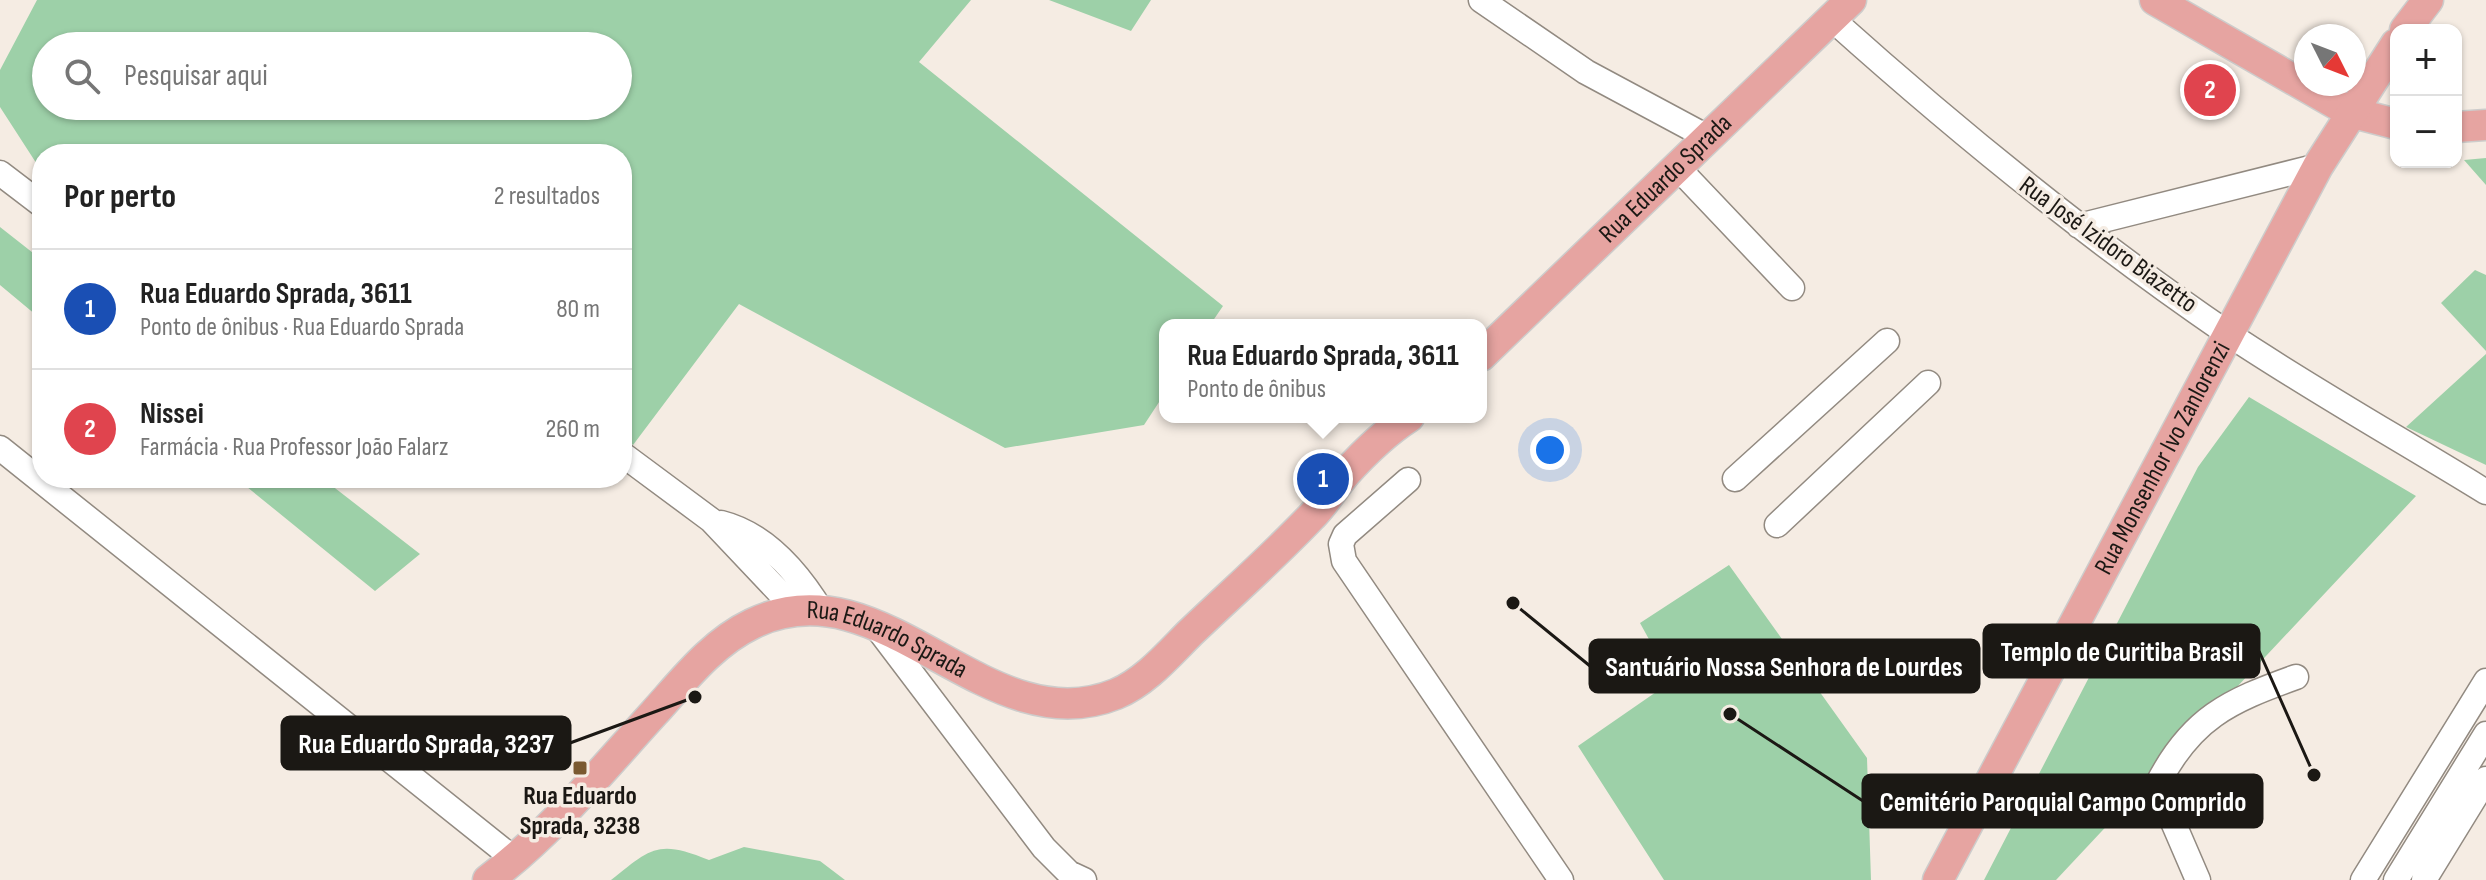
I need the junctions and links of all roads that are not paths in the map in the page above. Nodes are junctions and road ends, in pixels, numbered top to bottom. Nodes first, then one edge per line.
1 (1481, 0) edge
2 (2155, 0) edge
3 (2428, 0) edge
4 (1842, 10) edge
5 (2410, 24) edge
6 (2390, 53) edge
7 (2350, 112) junction
8 (2390, 122) edge
9 (2486, 125) edge
10 (2462, 127) edge
11 (1709, 138) junction
12 (2318, 166) junction
13 (1678, 168) junction
14 (0, 173) edge
15 (32, 197) edge
16 (2079, 226) junction
17 (1792, 288) dead end
18 (2229, 334) junction
19 (1887, 341) dead end
20 (1487, 350) edge
21 (1928, 383) dead end
22 (1402, 423) edge
23 (1419, 423) edge
24 (0, 448) edge
25 (632, 461) edge
26 (32, 474) edge
27 (1735, 479) dead end
28 (1408, 480) dead end
29 (50, 488) edge
30 (2486, 492) edge
31 (1315, 514) junction
32 (1777, 525) dead end
33 (809, 612) junction
34 (875, 625) junction
35 (2296, 677) dead end
36 (2486, 681) edge
37 (2486, 734) edge
38 (2486, 779) edge
39 (514, 859) junction
40 (488, 880) edge
41 (1084, 880) edge
42 (1561, 880) edge
43 (1938, 880) edge
44 (2198, 880) edge
45 (2363, 880) edge
46 (2396, 880) edge
47 (2424, 880) edge

1 - 11 street
2 - 7 main road
3 - 5 main road
4 - 11 main road, Rua Eduardo Sprada
4 - 16 street, Rua José Izidoro Biazetto
6 - 7 main road, Rua Monsenhor Ivo Zanlorenzi
7 - 8 main road
7 - 12 main road, Rua Monsenhor Ivo Zanlorenzi
9 - 10 main road
11 - 13 main road, Rua Eduardo Sprada
12 - 16 street
12 - 18 main road, Rua Monsenhor Ivo Zanlorenzi
13 - 17 street
13 - 20 main road, Rua Eduardo Sprada
14 - 15 street
16 - 18 street, Rua José Izidoro Biazetto
18 - 30 street, Rua José Izidoro Biazetto
18 - 43 main road, Rua Monsenhor Ivo Zanlorenzi
19 - 27 street
21 - 32 street
22 - 31 main road, Rua Eduardo Sprada
23 - 31 main road, Rua Eduardo Sprada
24 - 26 street
25 - 33 street
28 - 42 street
29 - 39 street
31 - 34 main road, Rua Eduardo Sprada
33 - 34 main road, Rua Eduardo Sprada
33 - 39 main road, Rua Eduardo Sprada
34 - 41 street
35 - 44 street
36 - 45 street
37 - 46 street
38 - 47 street
39 - 40 main road, Rua Eduardo Sprada

